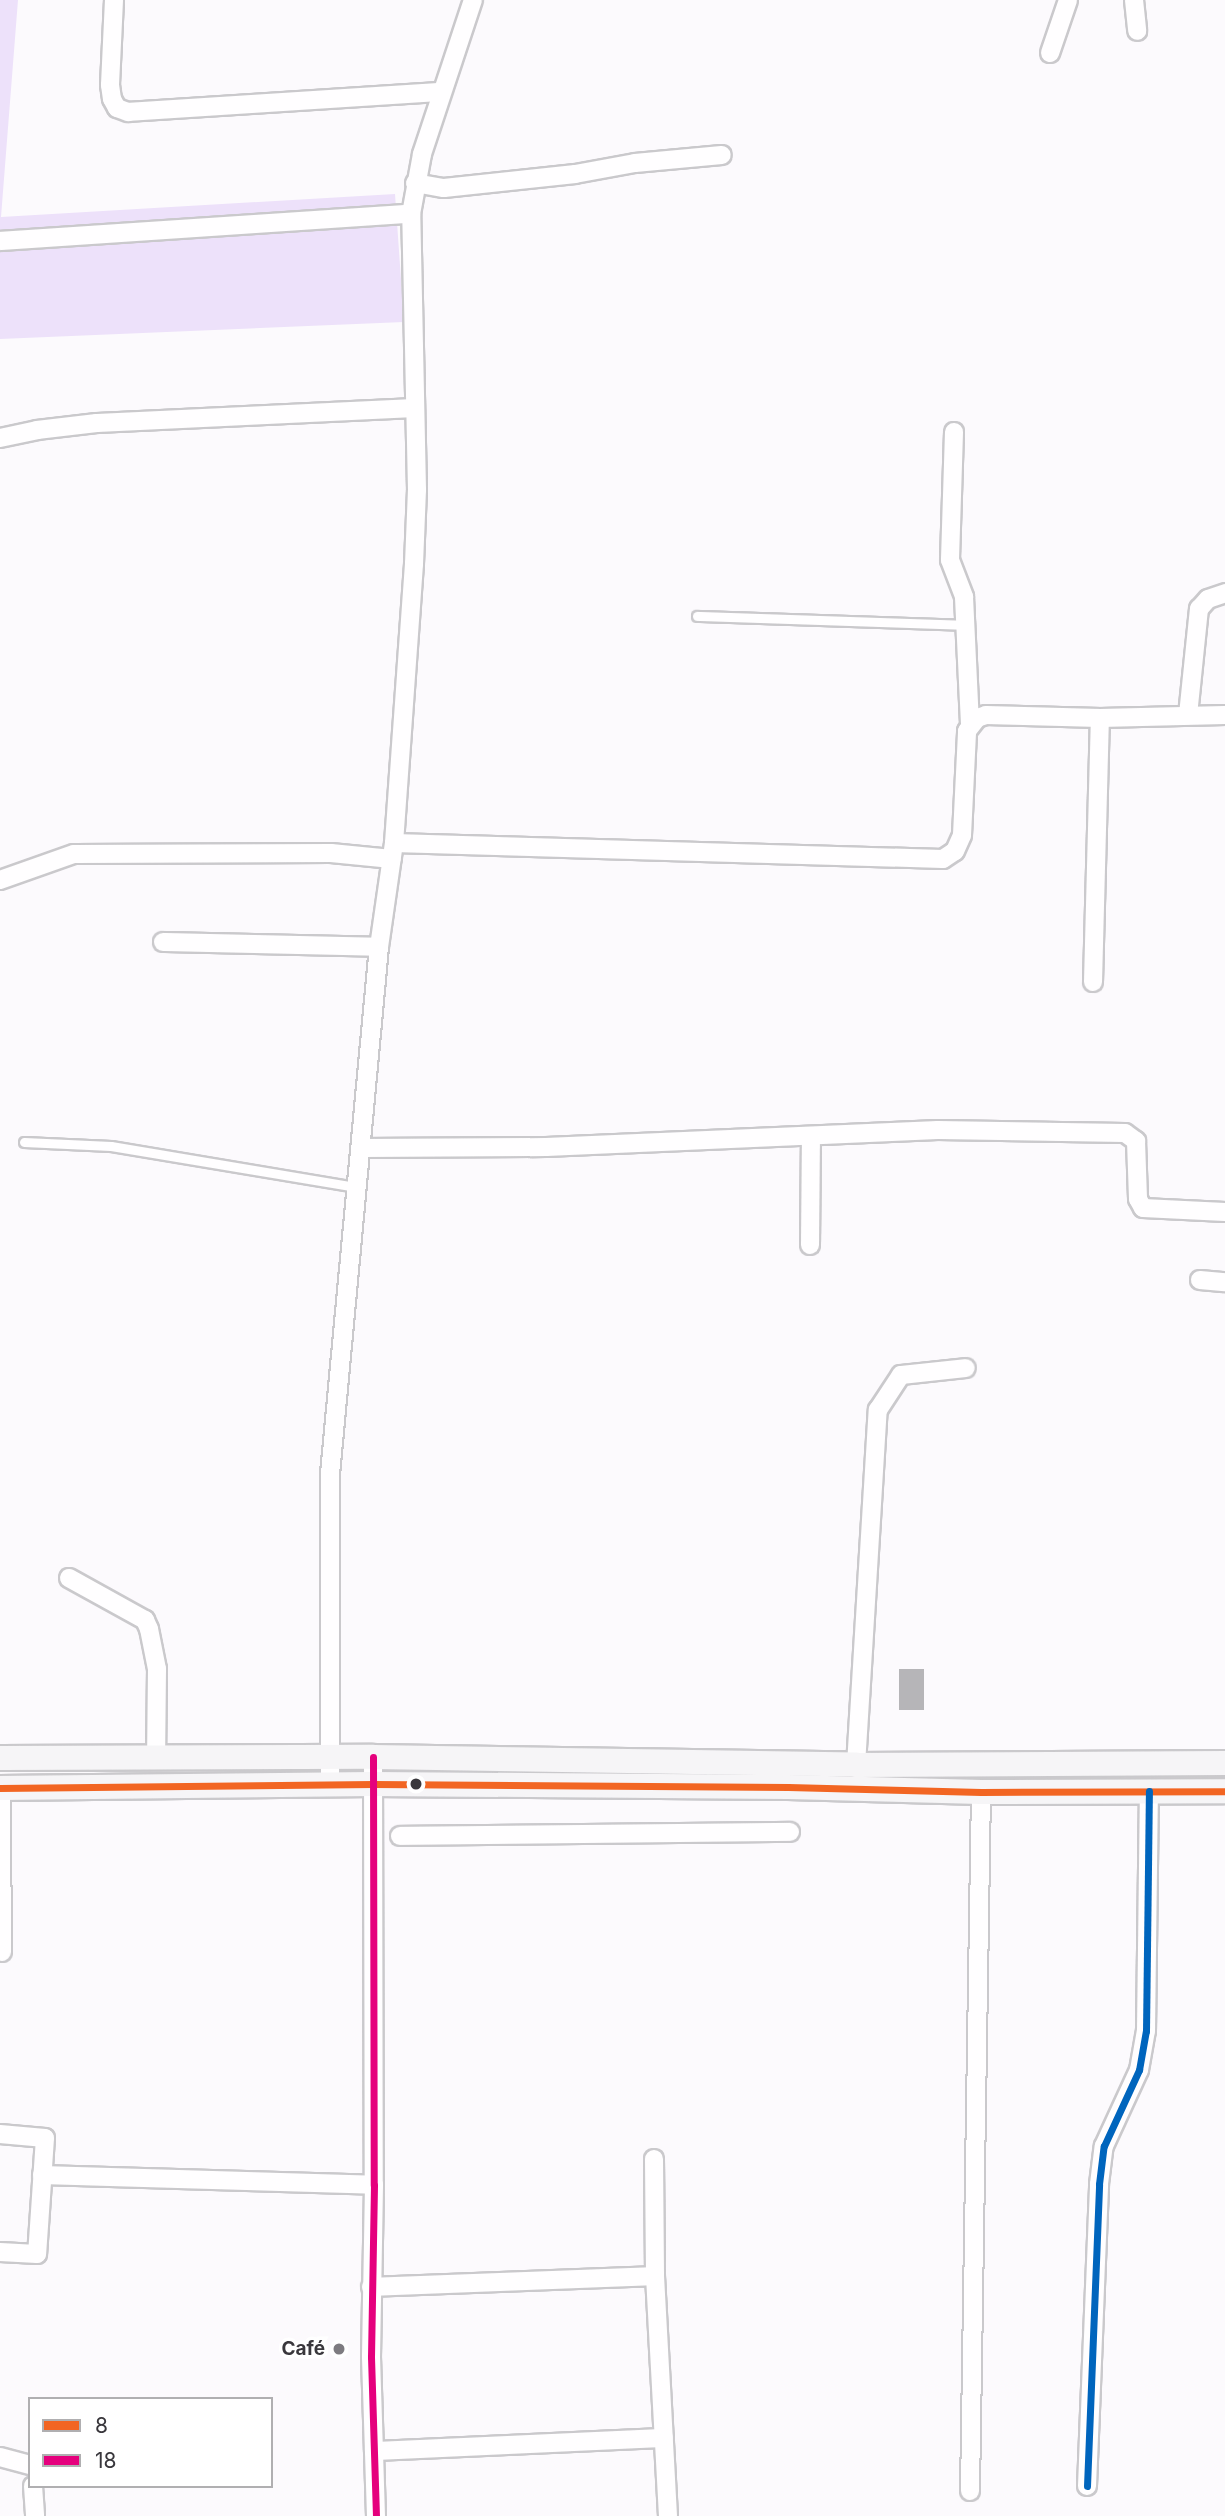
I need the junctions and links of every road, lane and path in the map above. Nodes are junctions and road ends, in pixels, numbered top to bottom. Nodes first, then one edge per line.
1 (114, 0) edge
2 (473, 0) edge
3 (1068, 0) edge
4 (1134, 0) edge
5 (1137, 31) dead end
6 (1050, 53) dead end
7 (441, 92) junction
8 (722, 155) dead end
9 (415, 183) junction
10 (411, 214) junction
11 (0, 241) edge
12 (415, 408) junction
13 (954, 432) dead end
14 (0, 438) edge
15 (1225, 593) edge
16 (697, 616) dead end
17 (965, 625) junction
18 (1188, 715) junction
19 (1225, 715) edge
20 (1100, 718) junction
21 (970, 723) junction
22 (393, 851) junction
23 (0, 880) edge
24 (163, 942) dead end
25 (379, 947) junction
26 (1093, 982) dead end
27 (811, 1138) junction
28 (24, 1142) dead end
29 (362, 1148) junction
30 (357, 1187) junction
31 (1225, 1212) edge
32 (810, 1245) dead end
33 (1200, 1280) dead end
34 (1225, 1282) edge
35 (966, 1368) dead end
36 (69, 1578) dead end
37 (373, 1757) junction
38 (0, 1758) edge
39 (329, 1758) junction
40 (156, 1759) junction
41 (1225, 1763) edge
42 (856, 1765) junction
43 (330, 1784) junction
44 (373, 1784) junction
45 (0, 1788) edge
46 (1149, 1791) junction
47 (1225, 1791) edge
48 (981, 1792) junction
49 (790, 1832) dead end
50 (400, 1836) dead end
51 (2, 1952) dead end
52 (0, 2134) edge
53 (654, 2160) dead end
54 (42, 2175) junction
55 (374, 2185) junction
56 (0, 2252) edge
57 (655, 2276) junction
58 (371, 2287) junction
59 (664, 2438) junction
60 (374, 2451) junction
61 (0, 2457) edge
62 (28, 2464) edge
63 (1087, 2486) dead end
64 (33, 2488) edge
65 (970, 2491) dead end
66 (35, 2516) edge
67 (376, 2516) edge
68 (668, 2516) edge

1 - 7 street
2 - 7 street
3 - 6 street
4 - 5 street
7 - 9 street
8 - 9 street
9 - 10 street
10 - 11 street
10 - 12 street
12 - 14 street
12 - 22 street
13 - 17 street
15 - 18 street
16 - 17 lane
17 - 21 street
18 - 19 street
18 - 20 street
20 - 21 street
20 - 26 street
21 - 22 street
22 - 23 street
22 - 25 street
24 - 25 street
25 - 29 street
27 - 29 street
27 - 31 street
27 - 32 street
28 - 30 lane
29 - 30 street
30 - 39 street
33 - 34 street
35 - 42 street
36 - 40 street
37 - 39 main road
37 - 42 main road
37 - 44 street
38 - 40 main road
39 - 40 main road
39 - 43 street
41 - 42 main road
43 - 44 main road
43 - 45 main road
44 - 48 main road
44 - 55 street
45 - 51 street
46 - 47 main road
46 - 48 main road
46 - 63 street
48 - 65 street
49 - 50 street
52 - 54 street
53 - 57 street
54 - 55 street
54 - 56 street
55 - 58 street
57 - 58 street
57 - 59 street
58 - 60 street
59 - 60 street
59 - 68 street
60 - 67 street
61 - 62 street
64 - 66 street

